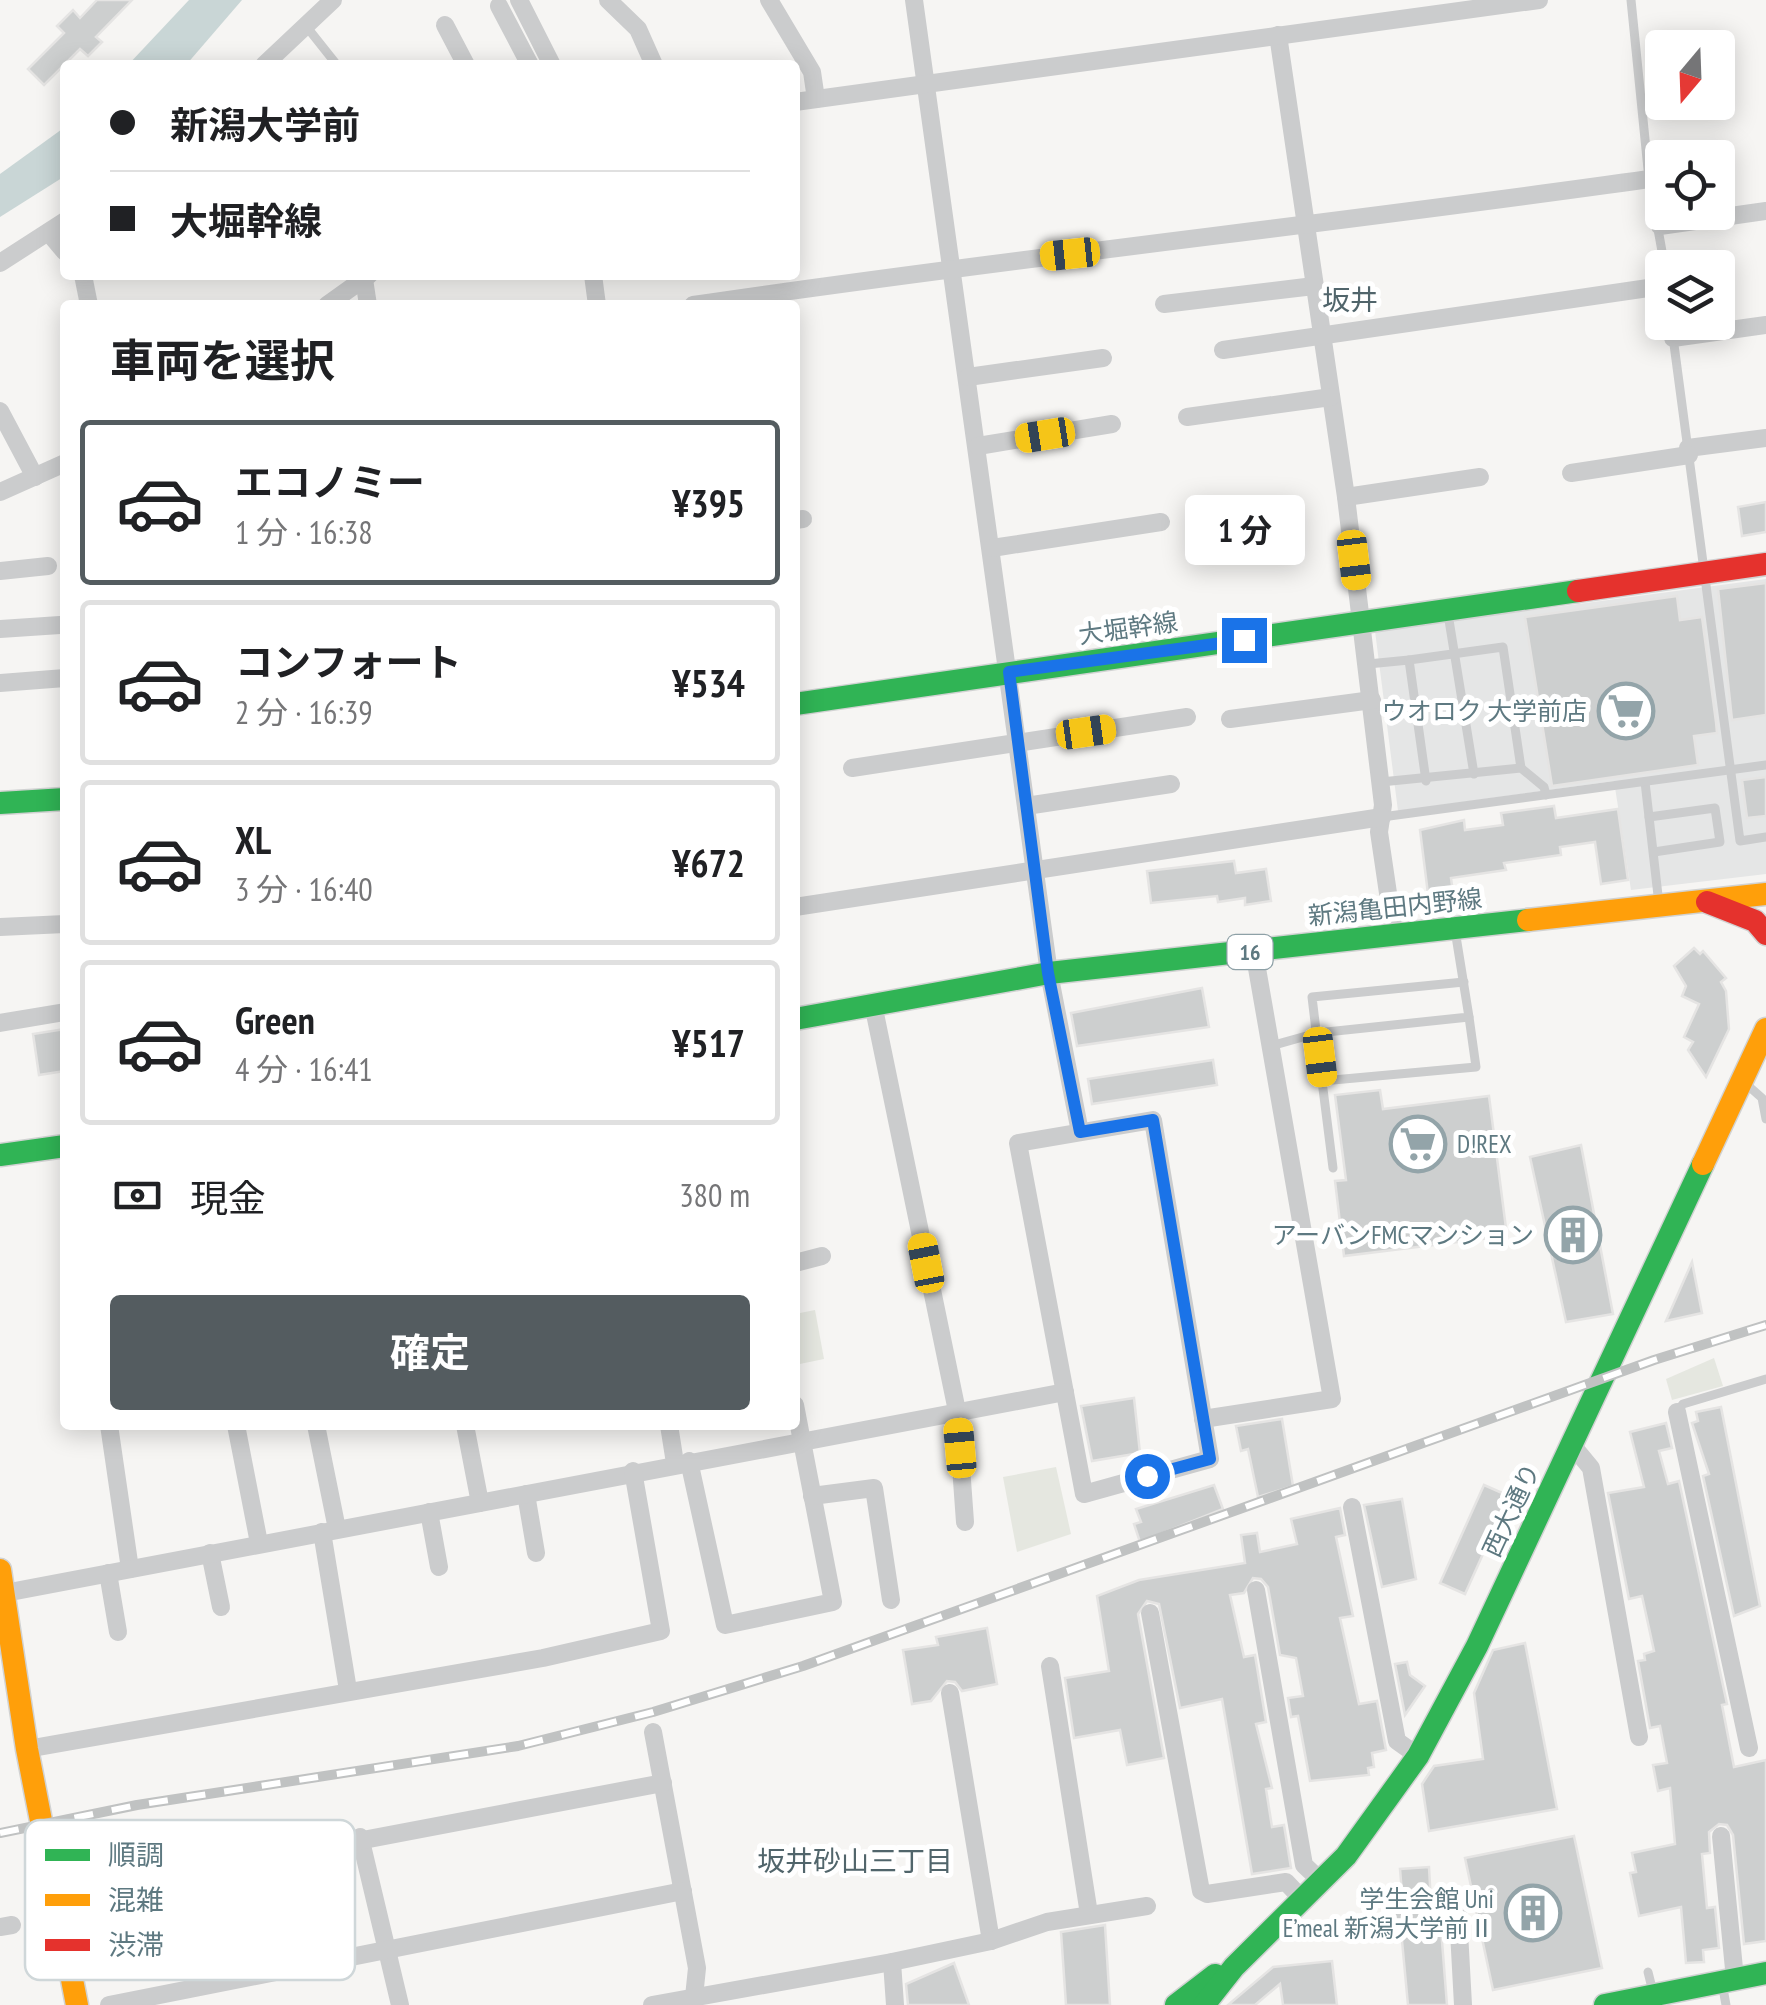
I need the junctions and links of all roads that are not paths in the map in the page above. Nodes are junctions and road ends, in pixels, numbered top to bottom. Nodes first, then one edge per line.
1 (333, 0) edge
2 (519, 0) edge
3 (608, 0) edge
4 (769, 0) edge
5 (914, 0) edge
6 (1539, 0) edge
7 (1630, 0) edge
8 (499, 6) dead end
9 (445, 25) dead end
10 (306, 26) junction
11 (1278, 35) junction
12 (269, 60) edge
13 (333, 60) edge
14 (463, 60) edge
15 (527, 60) edge
16 (549, 60) edge
17 (652, 60) edge
18 (926, 83) junction
19 (816, 99) junction
20 (800, 101) edge
21 (1645, 141) edge
22 (1645, 180) edge
23 (1766, 211) edge
24 (1735, 215) edge
25 (57, 227) edge
26 (1304, 228) junction
27 (0, 263) edge
28 (953, 267) junction
29 (362, 280) edge
30 (1314, 286) junction
31 (1645, 288) edge
32 (334, 300) edge
33 (727, 300) edge
34 (1164, 304) dead end
35 (1766, 325) edge
36 (1735, 327) edge
37 (1322, 333) junction
38 (1673, 340) edge
39 (1223, 350) dead end
40 (1103, 358) dead end
41 (968, 378) junction
42 (1331, 397) junction
43 (0, 411) edge
44 (1187, 417) dead end
45 (1112, 424) dead end
46 (1766, 438) edge
47 (978, 446) junction
48 (1689, 452) junction
49 (60, 465) edge
50 (1571, 473) dead end
51 (34, 477) junction
52 (1480, 477) dead end
53 (0, 492) edge
54 (1346, 496) junction
55 (1160, 522) dead end
56 (992, 548) junction
57 (1766, 564) edge
58 (48, 566) dead end
59 (0, 571) edge
60 (1703, 573) junction
61 (1448, 612) junction
62 (1362, 623) junction
63 (60, 625) dead end
64 (0, 628) edge
65 (1455, 654) junction
66 (1409, 660) junction
67 (1368, 664) junction
68 (1009, 672) junction
69 (60, 678) edge
70 (0, 683) edge
71 (1372, 700) junction
72 (800, 703) edge
73 (1187, 717) dead end
74 (1230, 719) dead end
75 (1018, 742) junction
76 (1766, 764) edge
77 (852, 768) dead end
78 (1521, 768) junction
79 (1730, 770) junction
80 (1474, 774) junction
81 (1426, 781) junction
82 (1381, 782) junction
83 (1645, 782) junction
84 (1171, 784) dead end
85 (1546, 795) junction
86 (60, 798) edge
87 (0, 803) edge
88 (1026, 806) junction
89 (1382, 817) junction
90 (1649, 817) junction
91 (1738, 824) junction
92 (1718, 827) junction
93 (1766, 837) edge
94 (1654, 852) junction
95 (1034, 868) junction
96 (1766, 894) edge
97 (1707, 902) junction
98 (800, 906) edge
99 (1659, 906) junction
100 (60, 924) edge
101 (0, 927) edge
102 (1455, 928) junction
103 (1394, 934) junction
104 (1766, 934) edge
105 (1254, 951) junction
106 (1048, 973) junction
107 (1464, 982) junction
108 (874, 1004) junction
109 (60, 1013) edge
110 (800, 1017) edge
111 (1470, 1017) junction
112 (0, 1022) edge
113 (1317, 1033) junction
114 (1763, 1045) edge
115 (1270, 1046) junction
116 (1322, 1081) junction
117 (1742, 1081) junction
118 (1766, 1119) edge
119 (1080, 1132) junction
120 (60, 1147) edge
121 (0, 1155) edge
122 (1333, 1168) dead end
123 (822, 1256) dead end
124 (800, 1262) edge
125 (1766, 1379) edge
126 (1064, 1392) junction
127 (956, 1410) junction
128 (1678, 1412) joint
129 (1203, 1419) junction
130 (109, 1430) edge
131 (237, 1430) edge
132 (317, 1430) edge
133 (466, 1430) edge
134 (671, 1430) edge
135 (800, 1430) edge
136 (802, 1440) junction
137 (1572, 1445) junction
138 (682, 1462) junction
139 (633, 1471) junction
140 (526, 1494) junction
141 (812, 1496) junction
142 (480, 1504) junction
143 (1352, 1507) dead end
144 (429, 1512) junction
145 (965, 1522) dead end
146 (329, 1530) junction
147 (259, 1543) junction
148 (210, 1552) junction
149 (536, 1553) dead end
150 (439, 1567) dead end
151 (130, 1569) junction
152 (108, 1573) junction
153 (1, 1586) edge
154 (1256, 1590) dead end
155 (891, 1600) dead end
156 (221, 1608) dead end
157 (1150, 1613) dead end
158 (118, 1632) dead end
159 (1050, 1666) dead end
160 (348, 1690) junction
161 (950, 1693) dead end
162 (653, 1732) dead end
163 (1639, 1737) dead end
164 (1749, 1748) dead end
165 (27, 1749) junction
166 (1418, 1756) junction
167 (663, 1784) junction
168 (42, 1820) edge
169 (1721, 1836) dead end
170 (360, 1838) junction
171 (355, 1839) edge
172 (1322, 1882) junction
173 (683, 1890) junction
174 (1457, 1895) dead end
175 (1304, 1901) junction
176 (1147, 1906) dead end
177 (1089, 1914) junction
178 (991, 1941) junction
179 (387, 1950) junction
180 (355, 1956) edge
181 (892, 1962) junction
182 (1234, 1967) junction
183 (1766, 1973) edge
184 (72, 1980) edge
185 (235, 1980) edge
186 (1728, 1980) junction
187 (694, 1996) junction
188 (1173, 2001) edge
189 (1207, 2004) edge
190 (76, 2005) edge
191 (109, 2005) edge
192 (400, 2005) edge
193 (652, 2005) edge
194 (895, 2005) edge
195 (1464, 2005) edge
196 (1605, 2005) edge
197 (1726, 2005) edge

1 - 10 street
2 - 16 street
3 - 17 street
4 - 19 street
5 - 18 street
6 - 11 street
7 - 21 lane
8 - 15 street
9 - 14 street
10 - 12 street
10 - 13 lane
11 - 18 street
11 - 26 street
18 - 19 street
18 - 28 street
19 - 20 street
22 - 26 street
23 - 24 street
25 - 27 street
26 - 28 street
26 - 30 street
28 - 33 street
28 - 41 street
29 - 32 street
30 - 34 street
30 - 37 street
31 - 37 street
35 - 36 street
37 - 39 street
37 - 42 street
38 - 48 lane
40 - 41 street
41 - 47 street
42 - 44 street
42 - 54 street
43 - 51 street
45 - 47 street
46 - 48 street
47 - 56 street
48 - 50 street
48 - 60 lane
49 - 51 street
51 - 53 street
52 - 54 street
54 - 62 street
55 - 56 street
56 - 68 street
57 - 60 street, 大堀幹線
58 - 59 street
60 - 61 street, 大堀幹線
60 - 79 lane
61 - 62 street, 大堀幹線
61 - 65 lane
62 - 67 street
62 - 68 street, 大堀幹線
63 - 64 street
65 - 66 lane
65 - 78 lane
65 - 80 lane
66 - 67 lane
66 - 81 lane
67 - 71 street
68 - 72 street, 大堀幹線
68 - 75 street
69 - 70 street
71 - 74 street
71 - 82 street
73 - 75 street
75 - 77 street
75 - 88 street
76 - 79 lane
78 - 80 lane
78 - 85 lane
79 - 83 lane
79 - 91 lane
80 - 81 lane
81 - 82 lane
82 - 89 street
83 - 85 lane
83 - 90 lane
84 - 88 street
85 - 89 lane
86 - 87 street
88 - 95 street
89 - 95 street
89 - 103 street
90 - 92 lane
90 - 94 lane
91 - 92 lane
91 - 93 lane
92 - 94 lane
94 - 99 lane
95 - 98 street
95 - 106 street
96 - 97 street, 新潟亀田内野線 / 16
97 - 99 street, 新潟亀田内野線 / 16
97 - 104 street
99 - 102 street, 新潟亀田内野線 / 16
100 - 101 street
102 - 103 street, 新潟亀田内野線 / 16
102 - 107 lane
103 - 105 street, 新潟亀田内野線 / 16
105 - 106 street, 新潟亀田内野線 / 16
105 - 115 street
106 - 108 street, 新潟亀田内野線 / 16
106 - 119 street
107 - 111 lane
107 - 113 lane
108 - 110 street, 新潟亀田内野線 / 16
108 - 127 street
109 - 112 street
111 - 113 lane
111 - 116 lane
113 - 115 lane
113 - 116 lane
114 - 117 street, 西大通り
115 - 129 street
116 - 122 lane
117 - 118 lane
117 - 137 street, 西大通り
119 - 126 street
119 - 129 street
120 - 121 street
123 - 124 street
125 - 128 lane
126 - 127 street
126 - 129 street
127 - 136 street
127 - 145 street
128 - 164 street
130 - 151 street
131 - 147 street
132 - 146 street
133 - 142 street
134 - 138 street
135 - 136 street
136 - 138 street
136 - 141 street
137 - 163 street
137 - 166 street, 西大通り
138 - 139 street
138 - 141 street
139 - 140 street
139 - 160 street
140 - 142 street
140 - 149 street
141 - 155 street
142 - 144 street
143 - 166 street
144 - 146 street
144 - 150 street
146 - 147 street
146 - 160 street
147 - 148 street
148 - 151 street
148 - 156 street
151 - 152 street
152 - 153 street
152 - 158 street
153 - 165 street
154 - 172 street
157 - 175 street
159 - 177 street
160 - 165 street
161 - 178 street
162 - 167 street
165 - 168 street
166 - 172 street, 西大通り
167 - 170 street
167 - 173 street
169 - 186 street
170 - 171 street
170 - 179 street
172 - 175 street, 西大通り
173 - 179 street
173 - 187 street
174 - 195 street
175 - 182 street, 西大通り
176 - 177 street
177 - 178 street
178 - 181 street
179 - 180 street
179 - 192 street
181 - 187 street
181 - 194 street
182 - 188 street, 西大通り
182 - 189 street, 西大通り
183 - 186 street
184 - 190 street
185 - 191 street
186 - 196 street
186 - 197 lane
187 - 193 street

